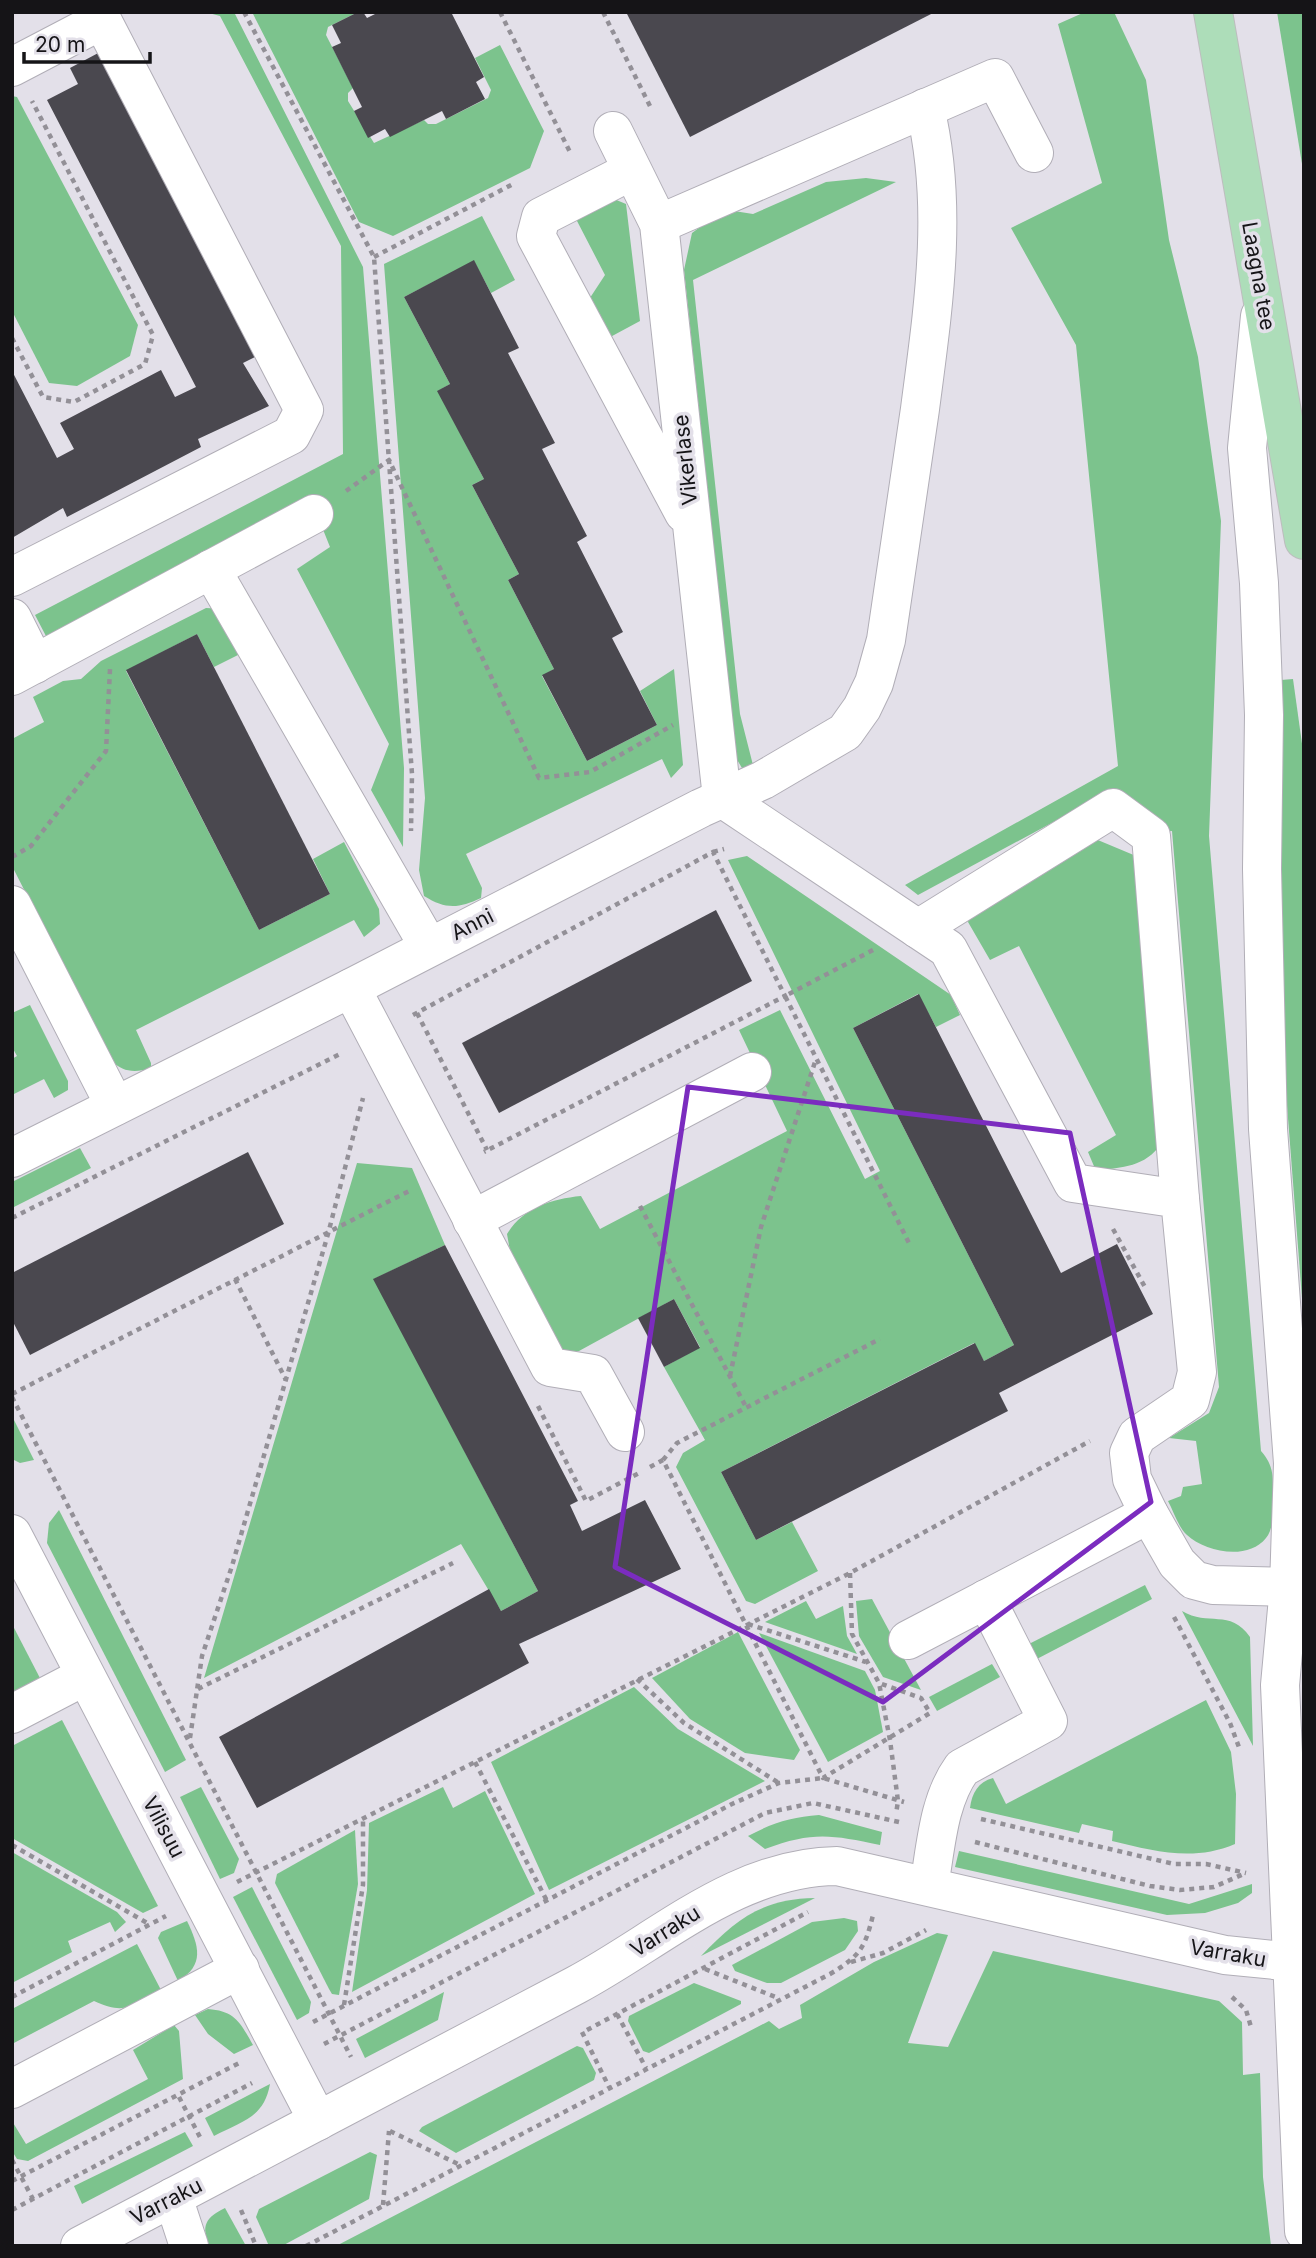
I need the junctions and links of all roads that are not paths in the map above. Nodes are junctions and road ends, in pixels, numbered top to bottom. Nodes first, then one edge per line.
1 (1213, 12) edge
2 (13, 66) edge
3 (925, 108) junction
4 (613, 131) dead end
5 (1034, 153) dead end
6 (631, 171) junction
7 (659, 224) junction
8 (1262, 293) junction
9 (314, 514) road end
10 (692, 530) junction
11 (1304, 540) edge
12 (211, 569) junction
13 (12, 577) edge
14 (12, 618) edge
15 (24, 670) edge
16 (722, 798) junction
17 (12, 905) edge
18 (918, 929) junction
19 (429, 947) junction
20 (352, 988) junction
21 (752, 1072) dead end
22 (115, 1106) junction
23 (12, 1158) edge
24 (1180, 1199) junction
25 (472, 1220) junction
26 (625, 1432) dead end
27 (1149, 1514) junction
28 (12, 1534) edge
29 (1289, 1587) junction
30 (986, 1598) junction
31 (908, 1640) dead end
32 (85, 1676) junction
33 (12, 1714) edge
34 (929, 1886) junction
35 (1297, 1964) edge
36 (240, 1969) junction
37 (12, 2089) edge
38 (318, 2120) junction
39 (173, 2197) junction
40 (1304, 2231) edge
41 (80, 2246) edge
42 (189, 2246) edge

1 - 8 main road, Laagna tee
2 - 13 street
3 - 5 street
3 - 7 street
3 - 16 street, Anni
4 - 6 street, Vikerlase
6 - 7 street, Vikerlase
6 - 10 street
7 - 10 street, Vikerlase
8 - 11 main road, Laagna tee
8 - 29 street
9 - 12 street
10 - 16 street, Vikerlase
12 - 15 street
12 - 19 street
14 - 15 street
16 - 18 street
16 - 19 street, Anni
17 - 22 street
18 - 24 street
18 - 24 street
19 - 20 street, Anni
20 - 22 street, Anni
20 - 25 street
21 - 25 street
22 - 23 street, Anni
24 - 27 street
25 - 26 street
27 - 29 street
27 - 30 street
28 - 32 street, Vilisuu
29 - 35 street
30 - 31 street
30 - 34 street
32 - 33 street
32 - 36 street, Vilisuu
34 - 35 street, Varraku
34 - 38 street, Varraku
35 - 40 street
36 - 37 street
36 - 38 street, Vilisuu
38 - 39 street, Varraku
39 - 41 street, Varraku
39 - 42 street

